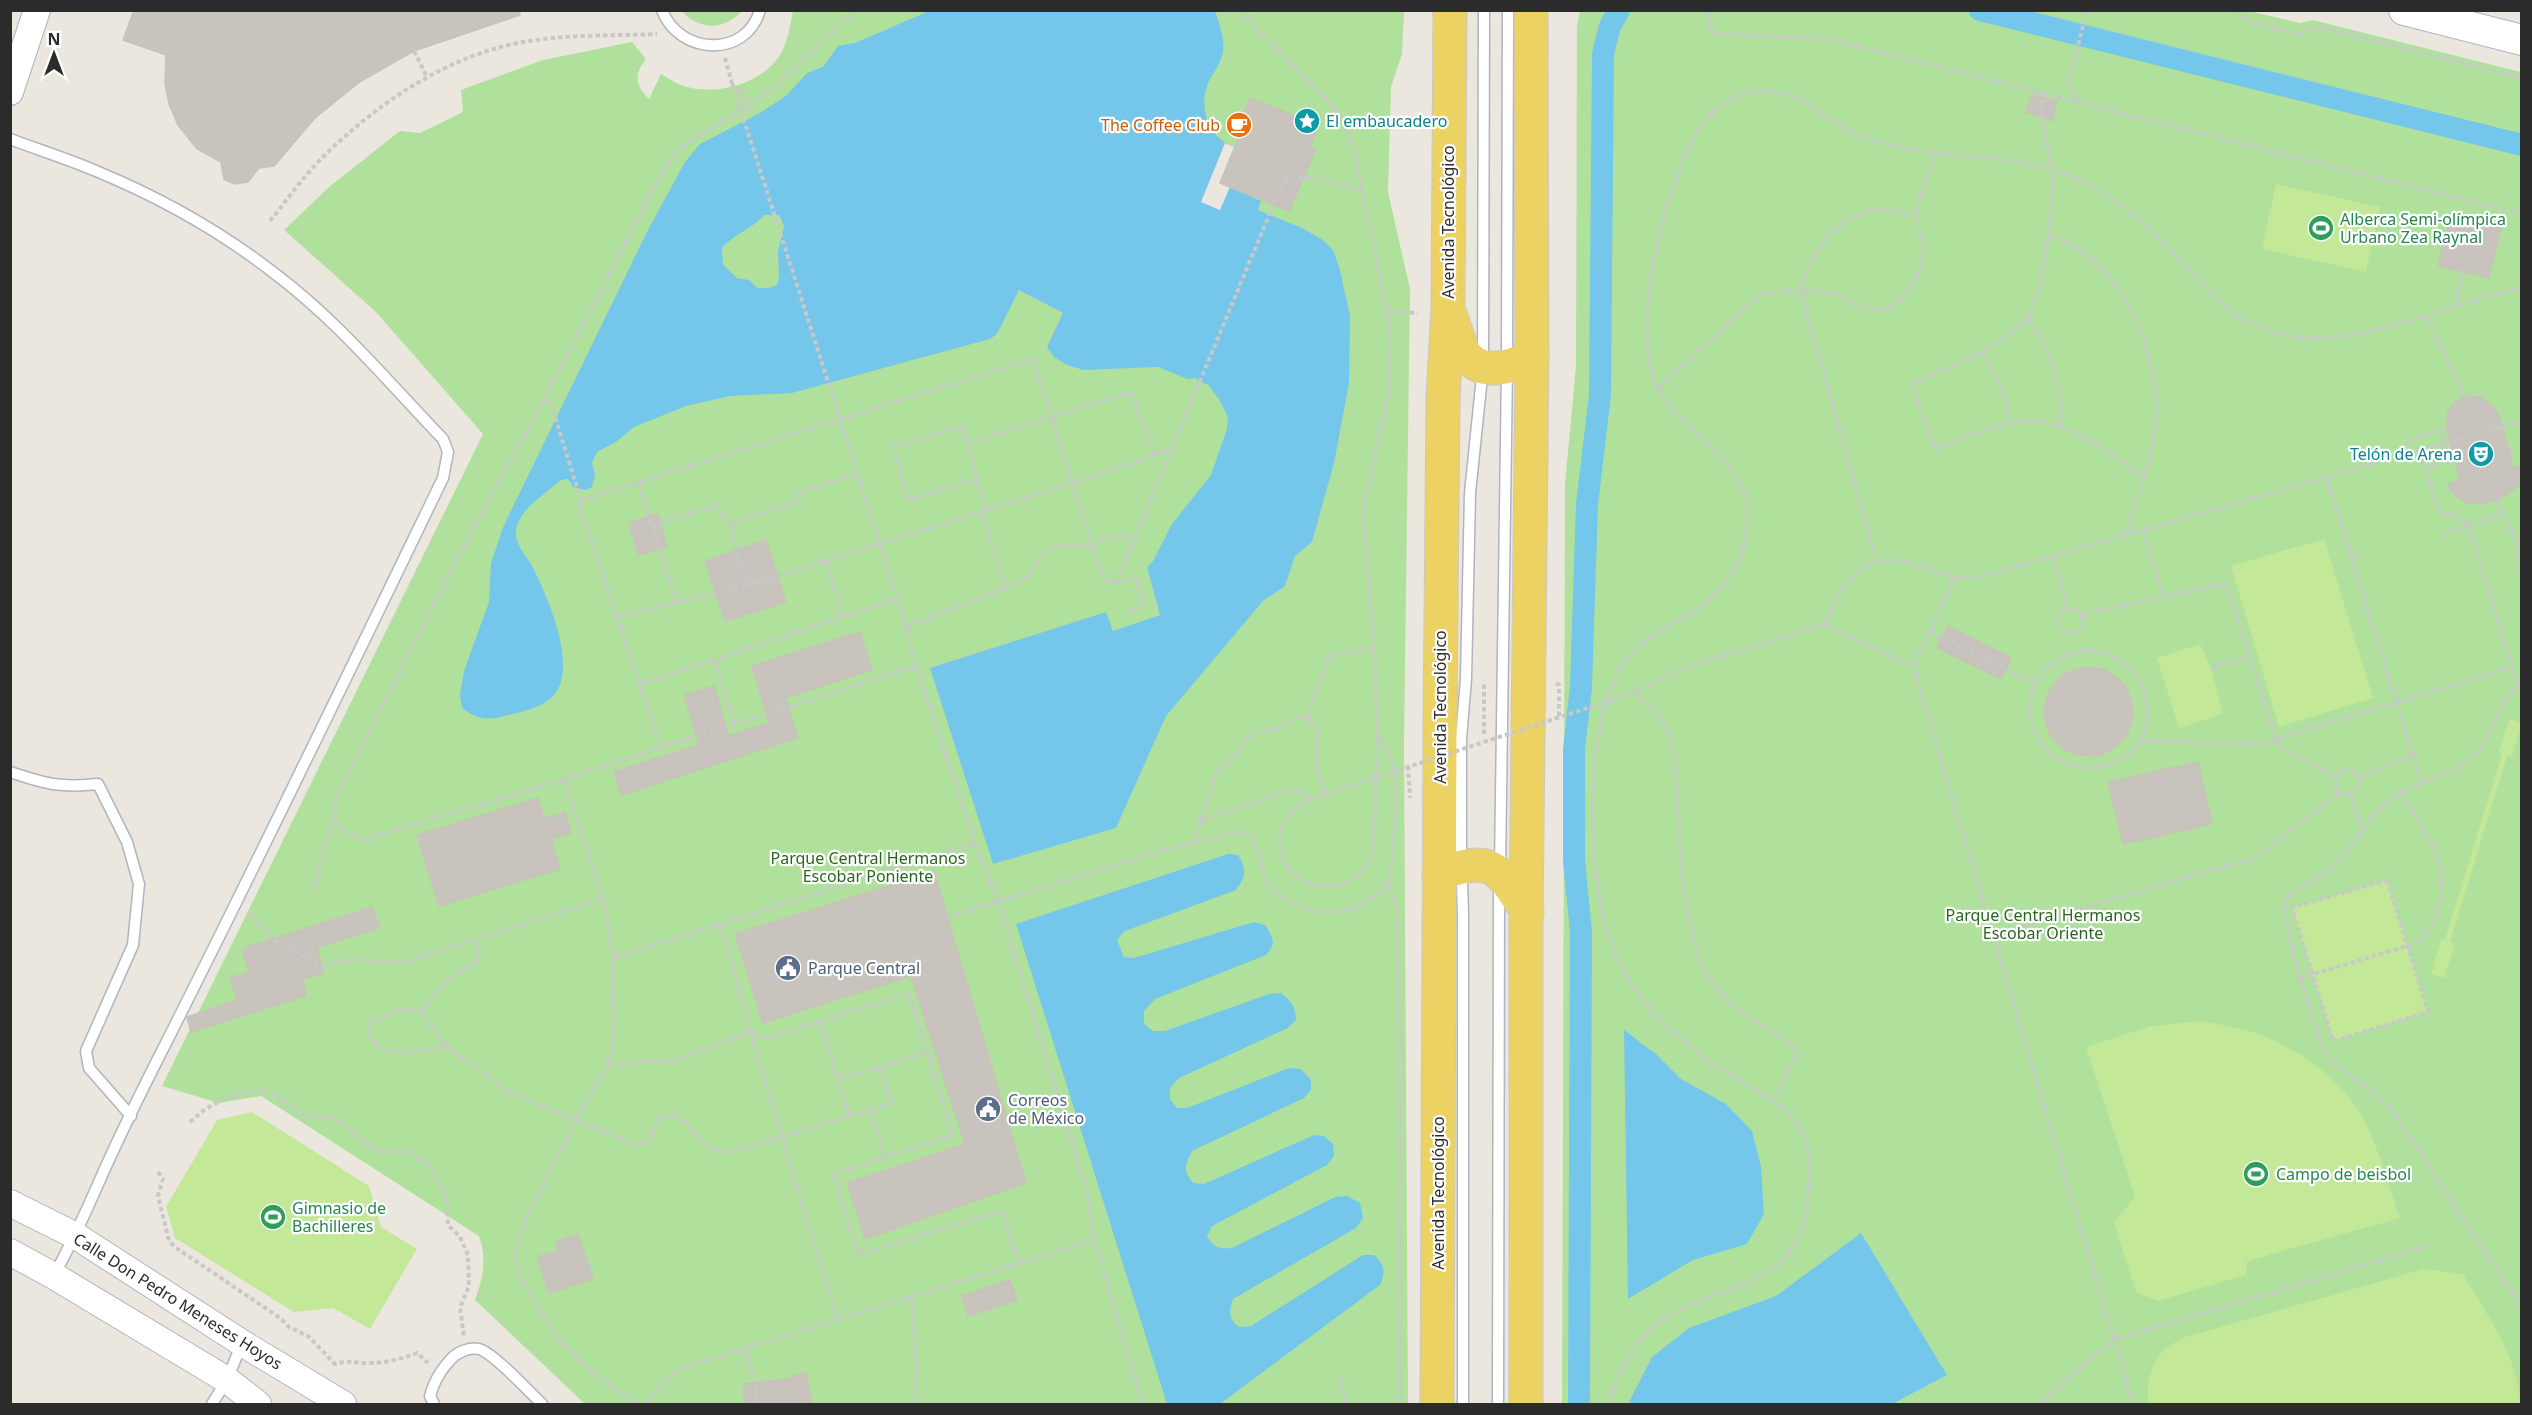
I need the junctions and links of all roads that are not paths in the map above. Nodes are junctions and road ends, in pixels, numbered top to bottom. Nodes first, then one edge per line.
1 (37, 10) edge
2 (662, 10) edge
3 (760, 10) edge
4 (1484, 10) edge
5 (1508, 10) edge
6 (1531, 10) edge
7 (1553, 10) edge
8 (2404, 10) edge
9 (1446, 20) edge
10 (2522, 40) edge
11 (1532, 71) junction
12 (10, 92) edge
13 (10, 139) edge
14 (1433, 310) junction
15 (1507, 363) junction
16 (10, 772) edge
17 (1451, 869) junction
18 (1500, 875) junction
19 (1527, 912) junction
20 (131, 1116) junction
21 (10, 1203) edge
22 (76, 1236) junction
23 (10, 1252) edge
24 (54, 1276) junction
25 (242, 1343) junction
26 (227, 1380) junction
27 (213, 1404) edge
28 (258, 1404) edge
29 (343, 1404) edge
30 (434, 1404) edge
31 (542, 1404) edge
32 (1437, 1404) edge
33 (1462, 1404) edge
34 (1498, 1404) edge
35 (1526, 1404) edge

1 - 12 street
2 - 3 lane
4 - 15 lane
5 - 15 lane
6 - 11 main road
7 - 11 main road
8 - 10 main road
9 - 14 main road, Avenida Tecnológico
11 - 15 main road
13 - 20 lane
14 - 15 main road
14 - 17 main road, Avenida Tecnológico
15 - 17 lane
15 - 18 lane
15 - 19 main road
16 - 20 lane
17 - 18 main road
17 - 32 main road, Avenida Tecnológico
17 - 33 lane
18 - 19 main road
18 - 34 lane
19 - 35 main road
20 - 22 lane
21 - 22 street, Calle Don Pedro Meneses Hoyos
22 - 24 lane
22 - 25 street, Calle Don Pedro Meneses Hoyos
23 - 24 street
24 - 26 street
25 - 26 lane
25 - 29 street, Calle Don Pedro Meneses Hoyos
26 - 27 lane
26 - 28 street
30 - 31 lane

